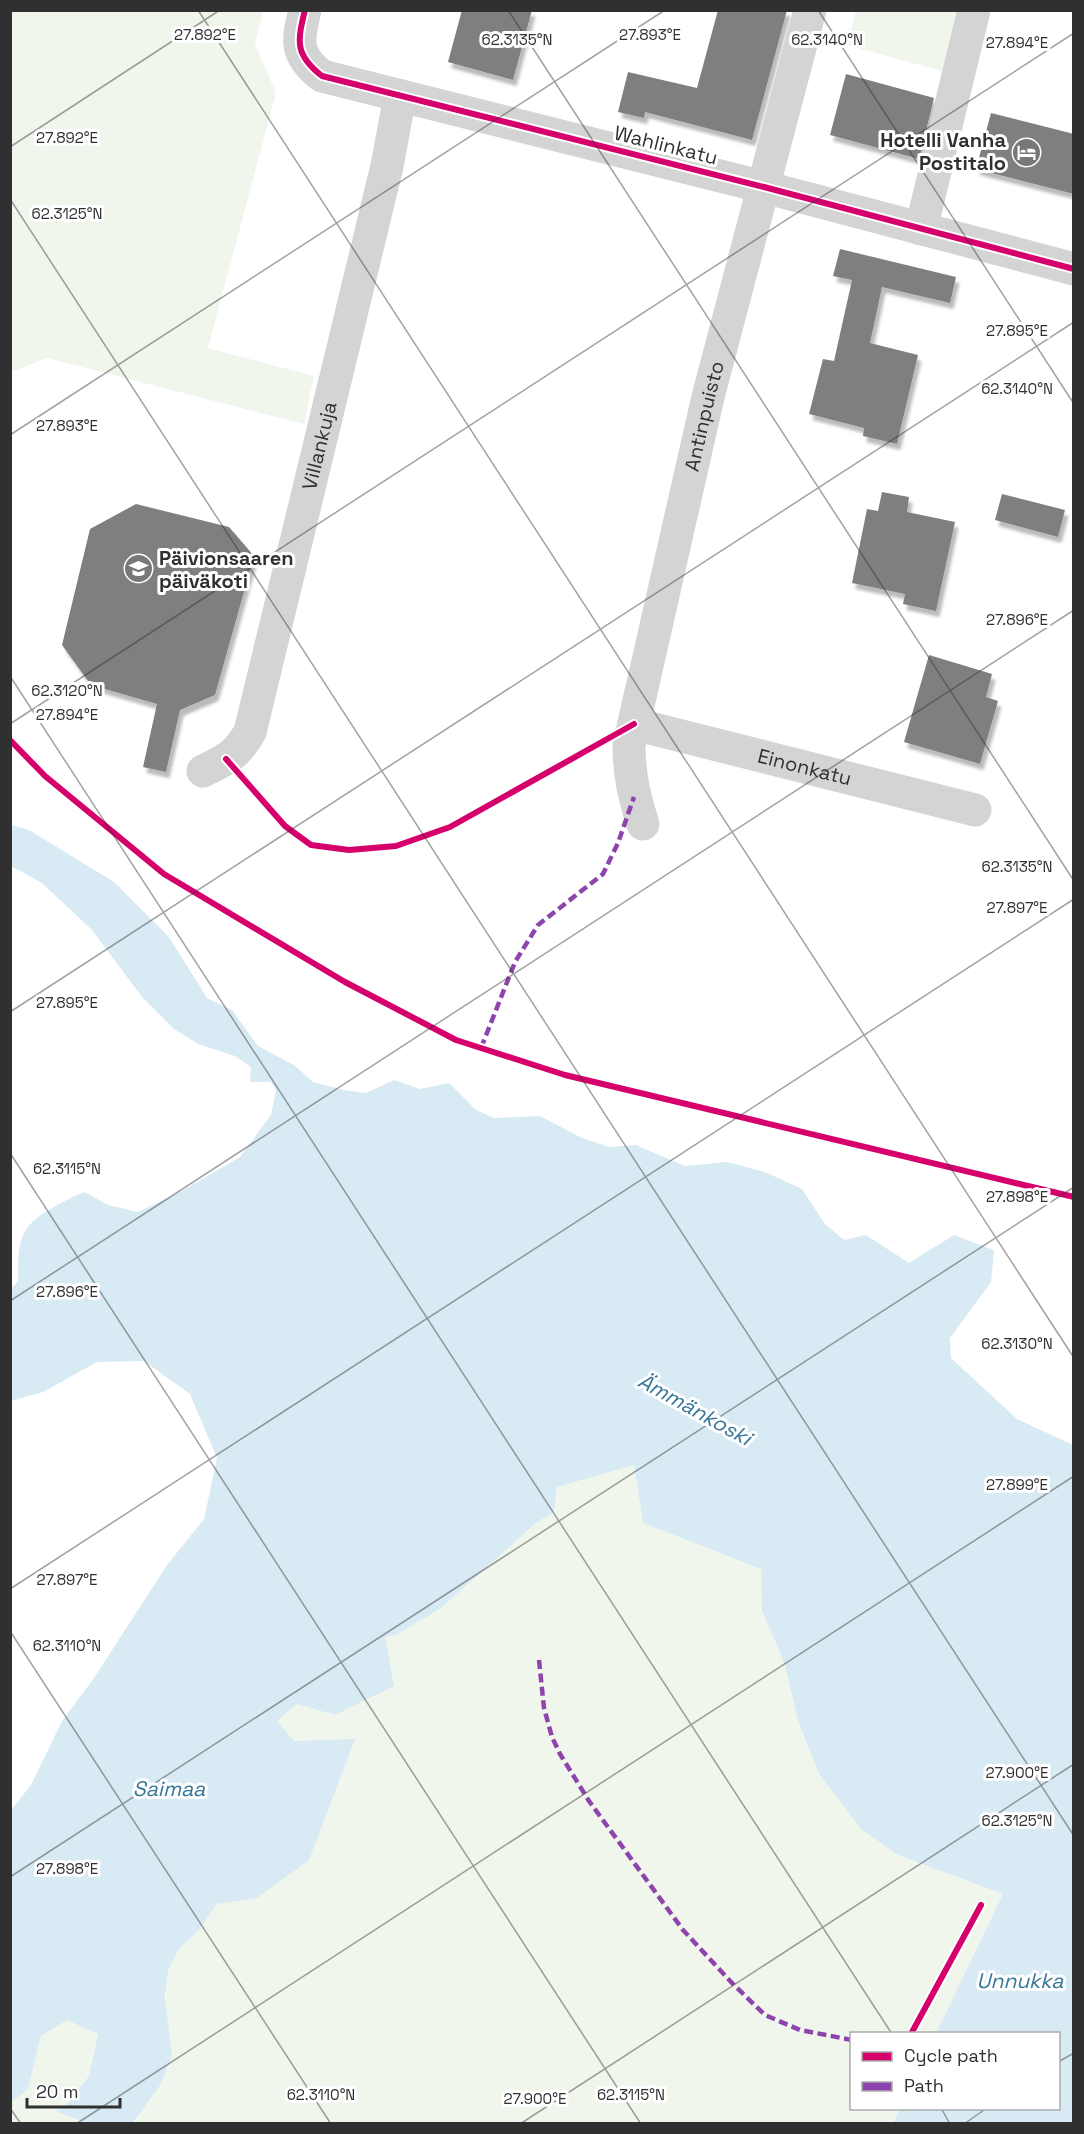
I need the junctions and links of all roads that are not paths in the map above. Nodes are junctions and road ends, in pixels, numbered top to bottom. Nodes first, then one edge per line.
1 (305, 10) edge
2 (810, 10) edge
3 (974, 10) edge
4 (400, 96) junction
5 (764, 187) junction
6 (921, 230) junction
7 (1074, 269) edge
8 (634, 724) junction
9 (203, 771) dead end
10 (975, 810) dead end
11 (643, 824) dead end

1 - 4 street, Wahlinkatu
2 - 5 street, Antinpuisto
3 - 6 street
4 - 5 street, Wahlinkatu
4 - 9 street, Villankuja
5 - 6 street, Wahlinkatu
5 - 8 street, Antinpuisto
6 - 7 street, Wahlinkatu
8 - 10 street, Einonkatu
8 - 11 street, Antinpuisto

